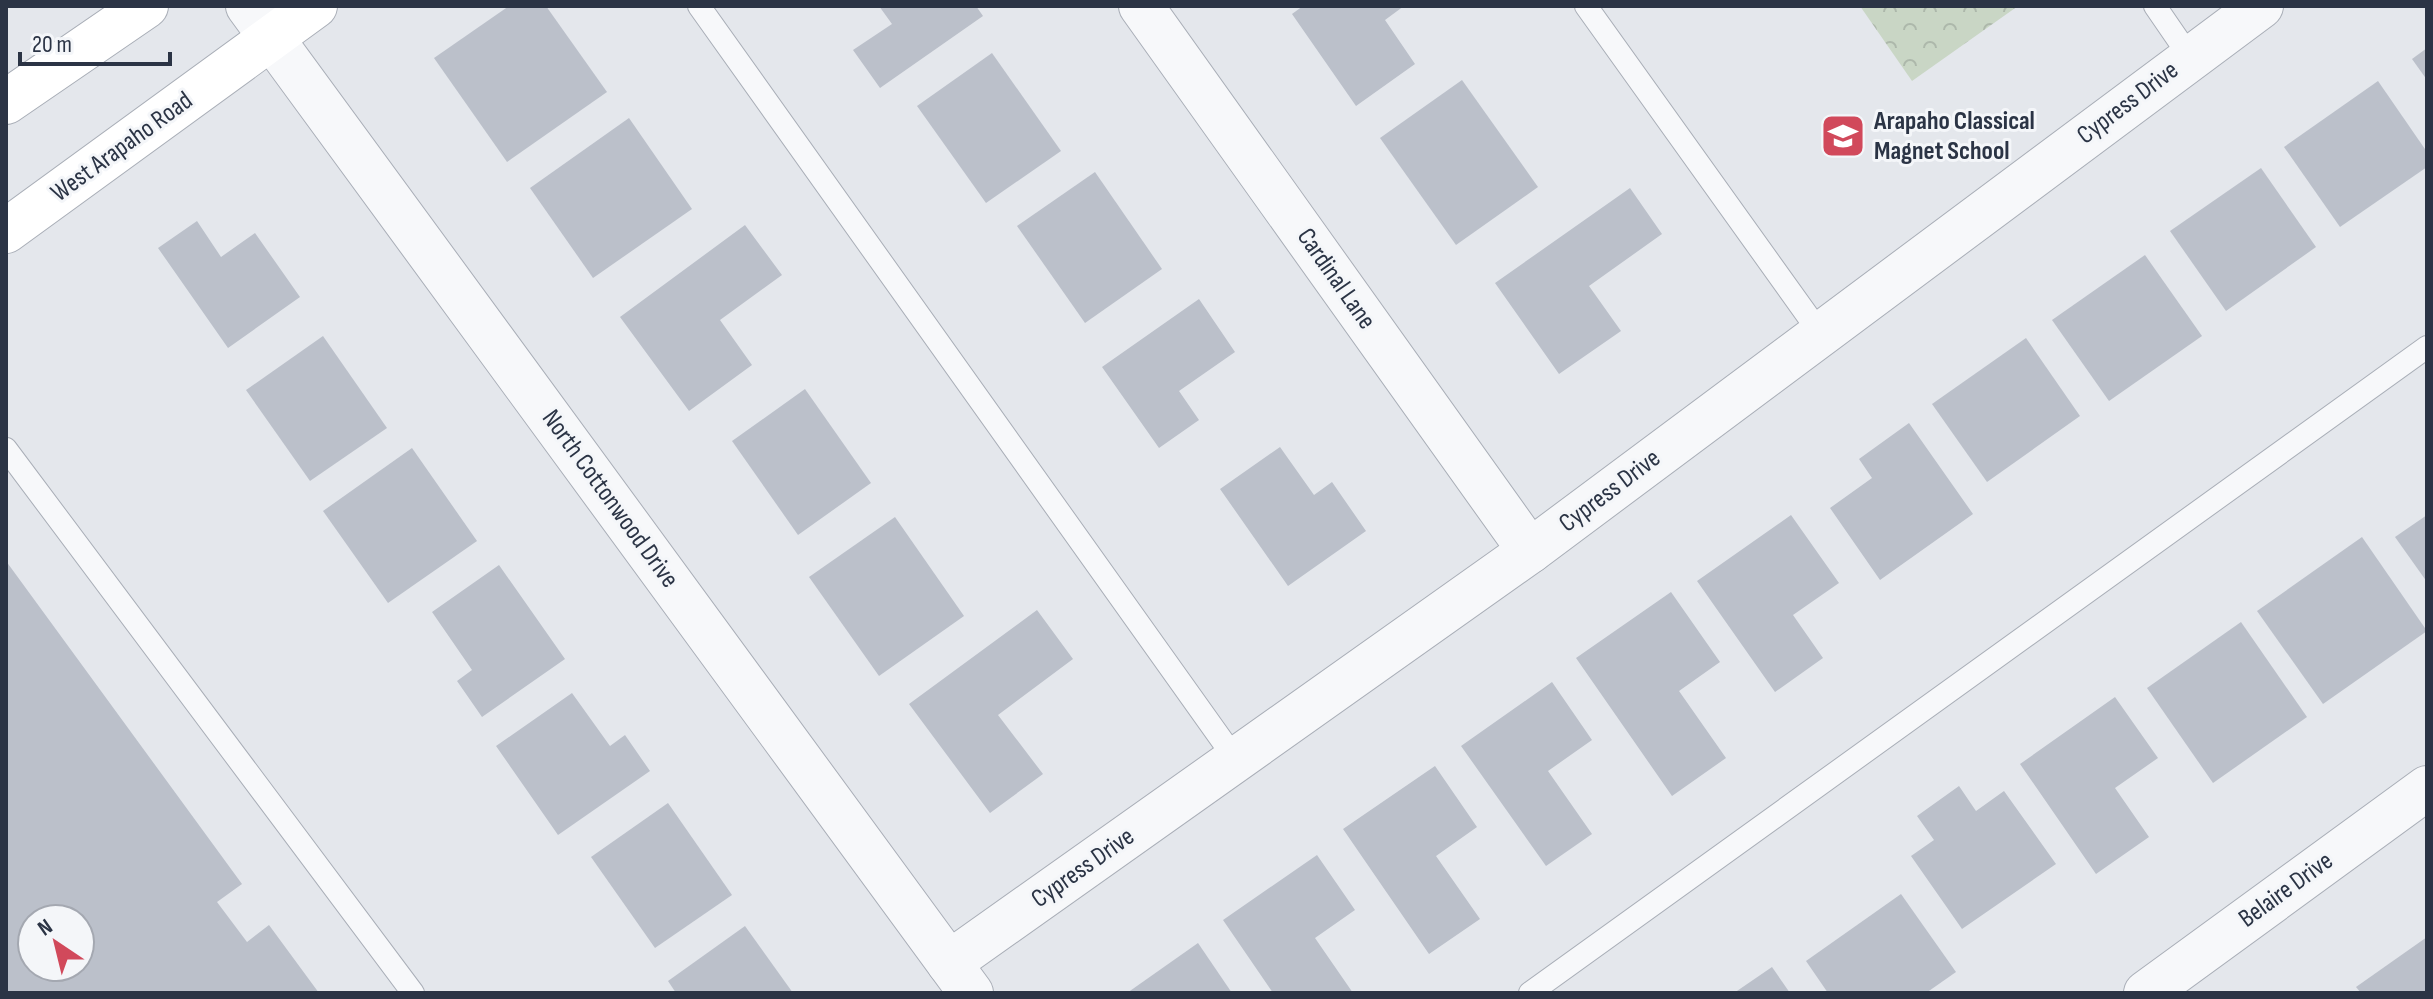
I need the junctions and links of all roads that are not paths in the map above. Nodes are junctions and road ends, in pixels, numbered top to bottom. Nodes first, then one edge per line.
1 (146, 6) edge
2 (315, 6) edge
3 (699, 6) edge
4 (1141, 6) edge
5 (1586, 6) edge
6 (2155, 6) edge
7 (2261, 6) edge
8 (260, 22) edge
9 (2190, 57) junction
10 (6, 102) edge
11 (6, 231) edge
12 (1820, 333) junction
13 (2427, 347) edge
14 (6, 449) edge
15 (1530, 551) junction
16 (1236, 760) junction
17 (2427, 788) edge
18 (960, 978) edge
19 (413, 993) edge
20 (1530, 993) edge
21 (2146, 993) edge

1 - 10 main road
2 - 8 main road, West Arapaho Road
3 - 16 lane
4 - 15 street, Cardinal Lane
5 - 12 lane
6 - 9 lane
7 - 9 street, Cypress Drive
8 - 11 main road, West Arapaho Road
8 - 18 street, North Cottonwood Drive
9 - 12 street, Cypress Drive
12 - 15 street, Cypress Drive
13 - 20 lane
14 - 19 lane
15 - 16 street, Cypress Drive
16 - 18 street, Cypress Drive
17 - 21 street, Belaire Drive

